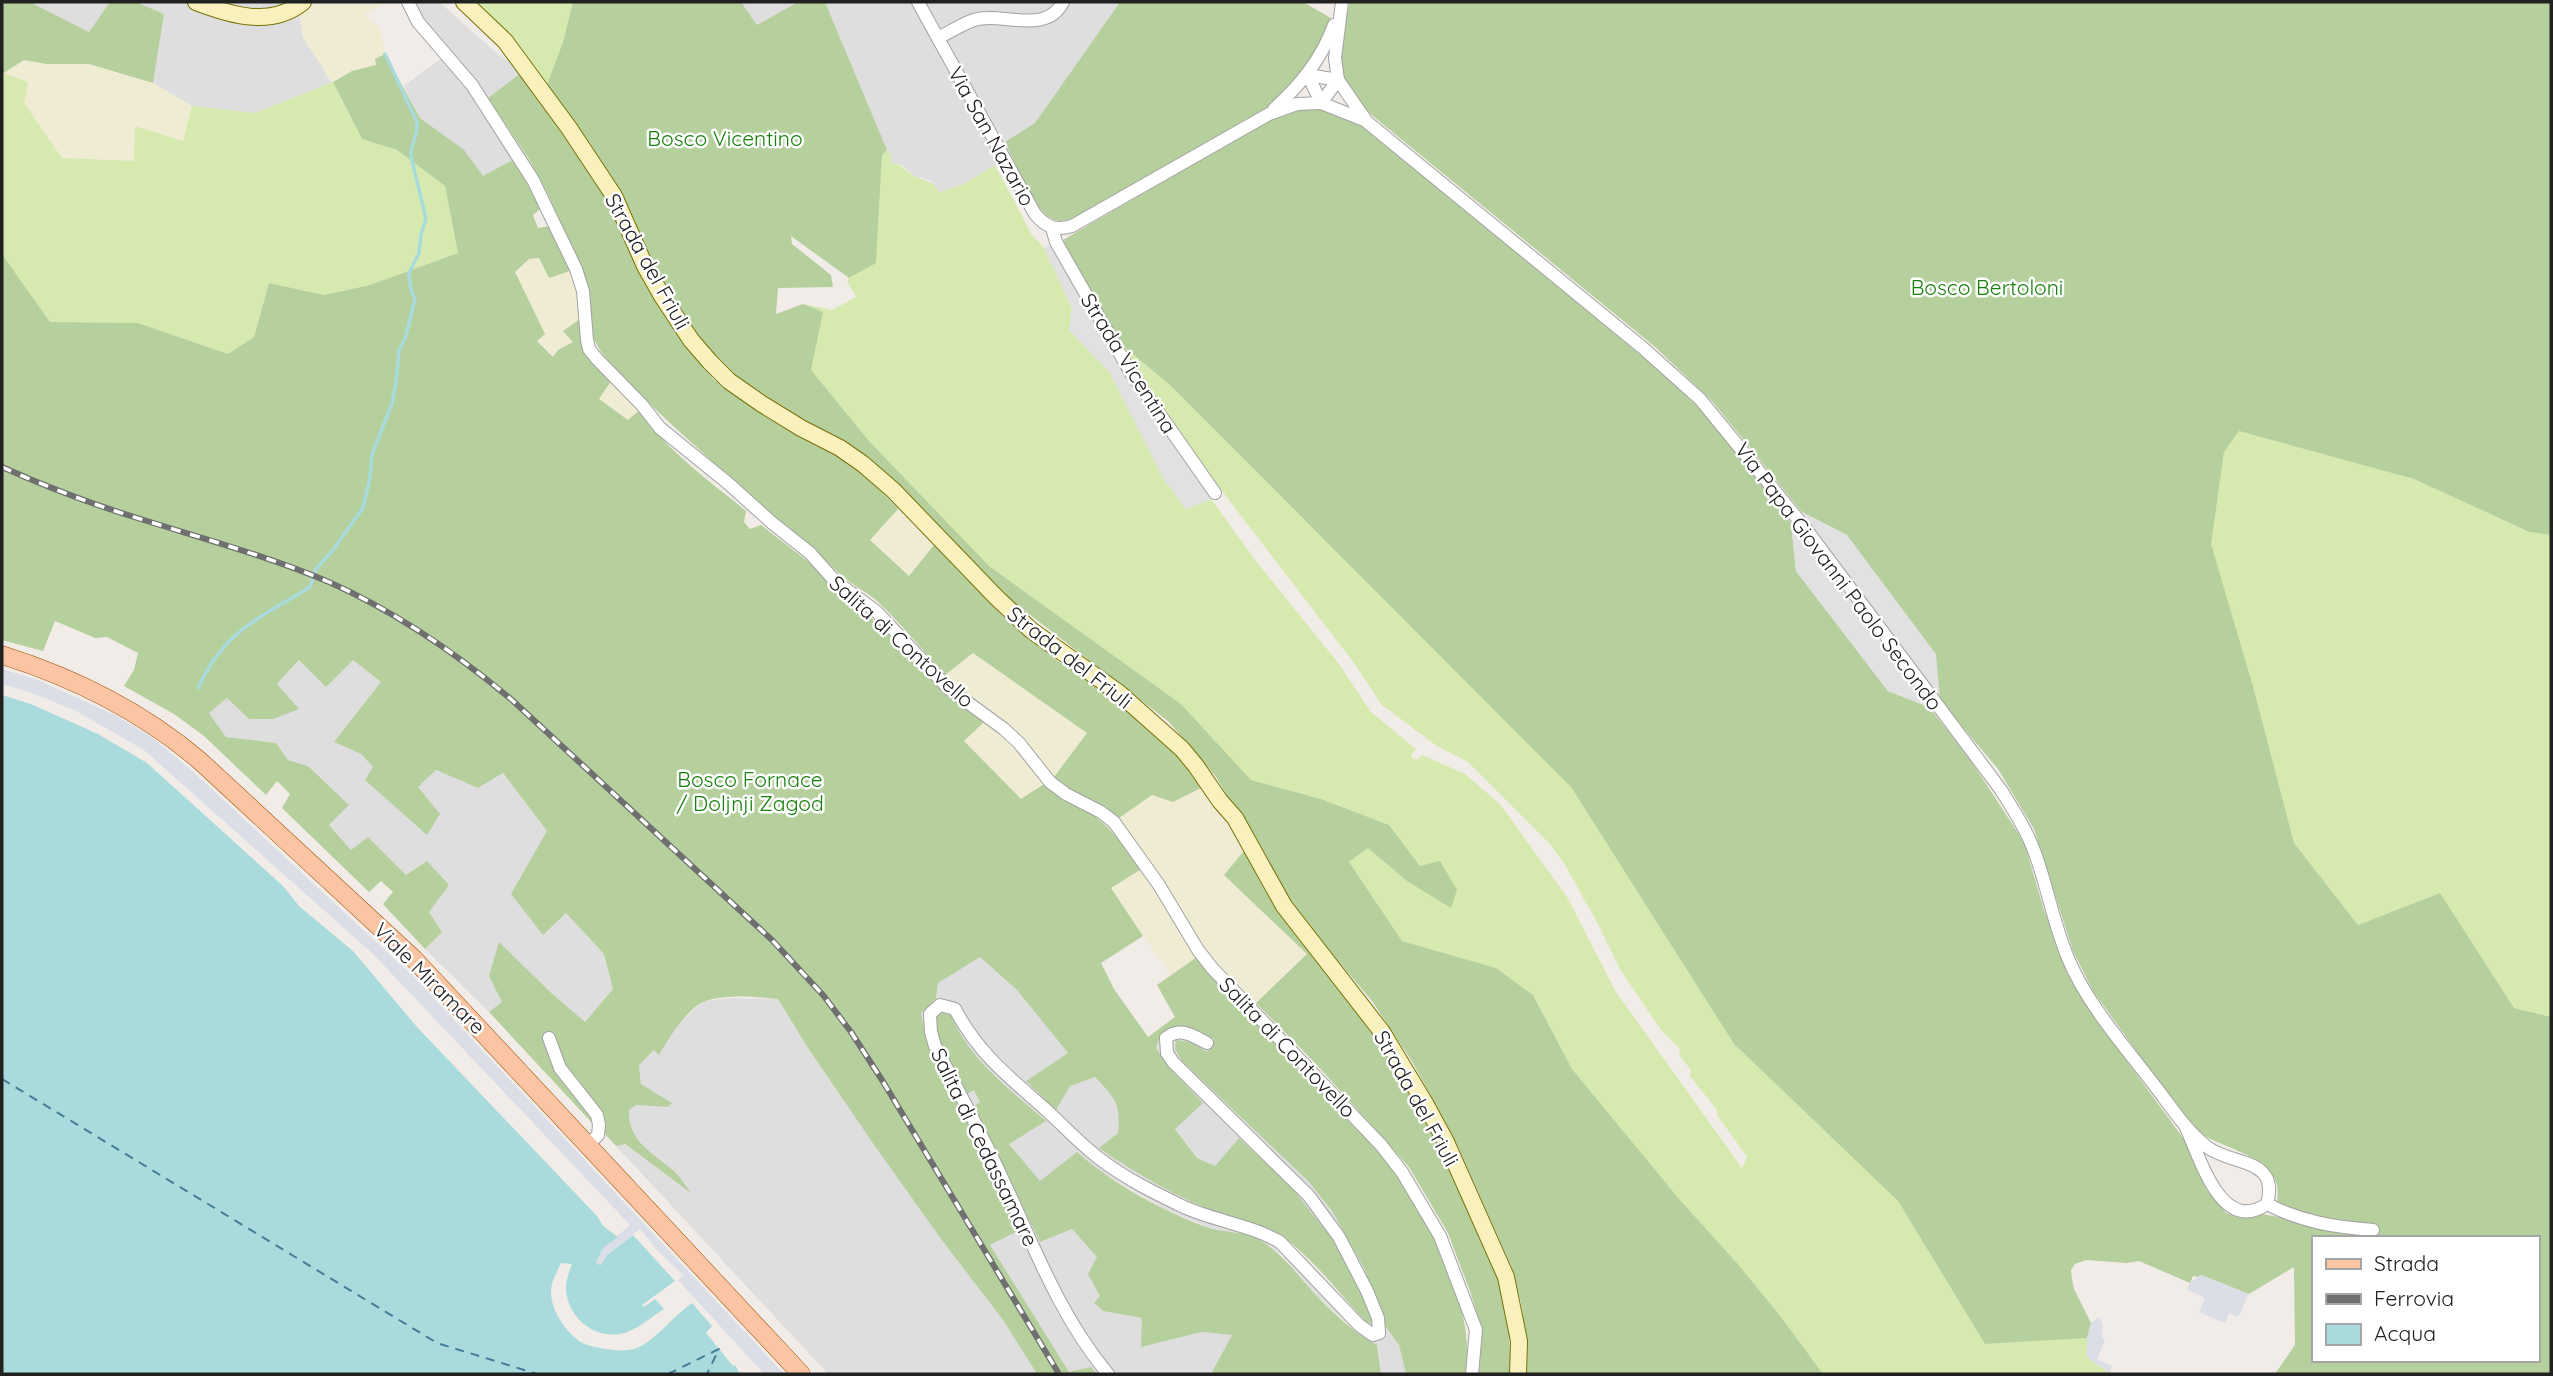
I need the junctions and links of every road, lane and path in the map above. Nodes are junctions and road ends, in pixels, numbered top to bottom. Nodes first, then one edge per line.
1 (196, 2) edge
2 (303, 2) edge
3 (408, 2) edge
4 (464, 2) edge
5 (918, 2) edge
6 (1063, 2) edge
7 (1342, 2) edge
8 (938, 38) junction
9 (1308, 75) junction
10 (1338, 80) junction
11 (1321, 103) junction
12 (1269, 114) junction
13 (1367, 122) junction
14 (1052, 228) junction
15 (1215, 493) dead end
16 (7, 657) edge
17 (548, 1038) dead end
18 (1207, 1044) dead end
19 (2186, 1128) junction
20 (588, 1145) junction
21 (2267, 1205) junction
22 (2373, 1230) dead end
23 (801, 1374) edge
24 (1108, 1374) edge
25 (1472, 1374) edge
26 (1518, 1374) edge

1 - 2 main road
3 - 25 street, Salita di Contovello
4 - 26 main road, Strada del Friuli
5 - 8 street, Via San Nazario
6 - 8 street
7 - 9 street
7 - 10 street
8 - 14 street, Via San Nazario
9 - 10 street
9 - 11 street
9 - 12 street
10 - 11 street
10 - 13 street, Via Papa Giovanni Paolo Secondo
11 - 12 street
11 - 13 street, Via Papa Giovanni Paolo Secondo
12 - 14 street
13 - 19 street, Via Papa Giovanni Paolo Secondo
14 - 15 street, Strada Vicentina
16 - 20 main road, Viale Miramare
17 - 20 street
18 - 24 street, Salita di Cedassamare
19 - 21 street, Via Papa Giovanni Paolo Secondo
19 - 21 street, Via Papa Giovanni Paolo Secondo
20 - 23 main road, Viale Miramare
21 - 22 street

